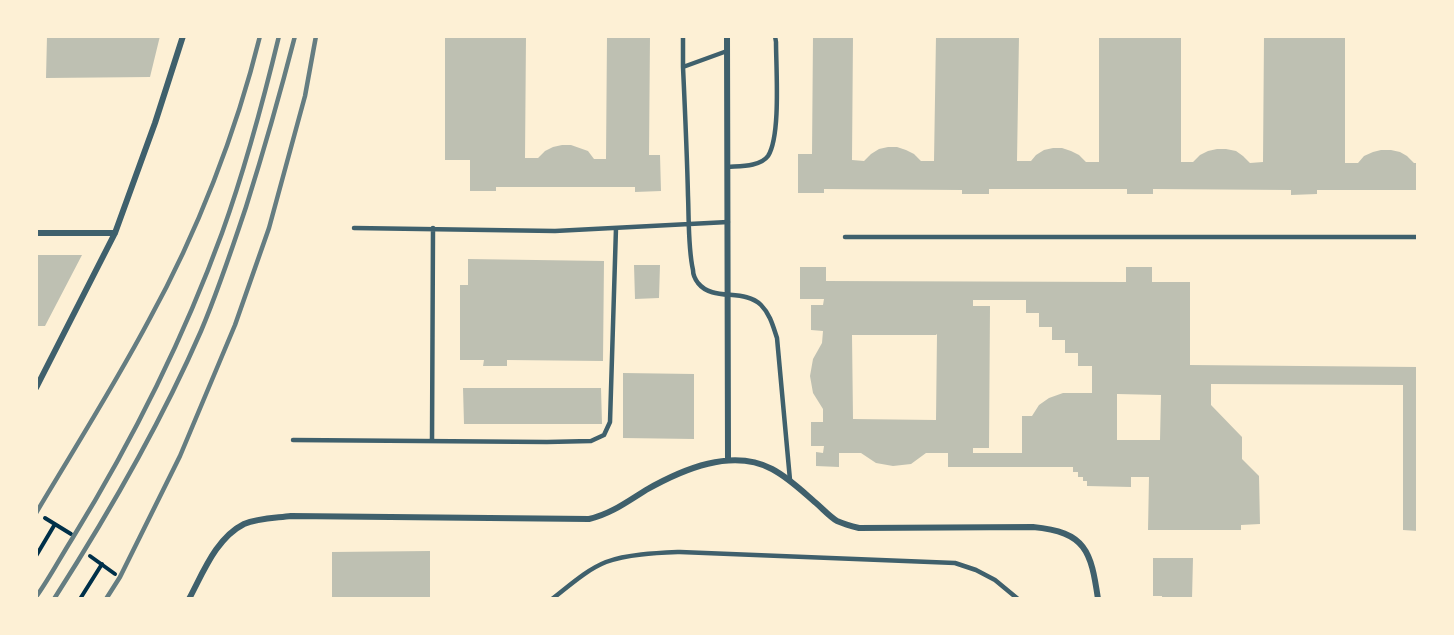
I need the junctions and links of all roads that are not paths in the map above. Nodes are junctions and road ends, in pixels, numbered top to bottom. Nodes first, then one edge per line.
1 (183, 36) edge
2 (683, 36) edge
3 (728, 36) edge
4 (775, 36) edge
5 (728, 51) junction
6 (683, 67) junction
7 (728, 167) junction
8 (728, 222) junction
9 (689, 223) junction
10 (354, 228) dead end
11 (433, 228) junction
12 (616, 228) junction
13 (36, 233) edge
14 (115, 233) junction
15 (845, 237) dead end
16 (1418, 237) edge
17 (728, 294) junction
18 (36, 388) edge
19 (293, 440) dead end
20 (432, 441) junction
21 (728, 460) junction
22 (790, 480) junction
23 (189, 599) edge
24 (552, 599) edge
25 (1018, 599) edge
26 (1098, 599) edge

1 - 14 street
2 - 6 lane
3 - 5 street
4 - 7 lane
5 - 6 lane
5 - 7 street
6 - 9 lane
7 - 8 street
8 - 9 lane
8 - 17 street
9 - 12 lane
9 - 17 lane
10 - 11 lane
11 - 12 lane
11 - 20 lane
12 - 20 lane
13 - 14 street
14 - 18 street
15 - 16 lane
17 - 21 street
17 - 22 lane
19 - 20 lane
21 - 22 street
21 - 23 street
22 - 26 street
24 - 25 lane

